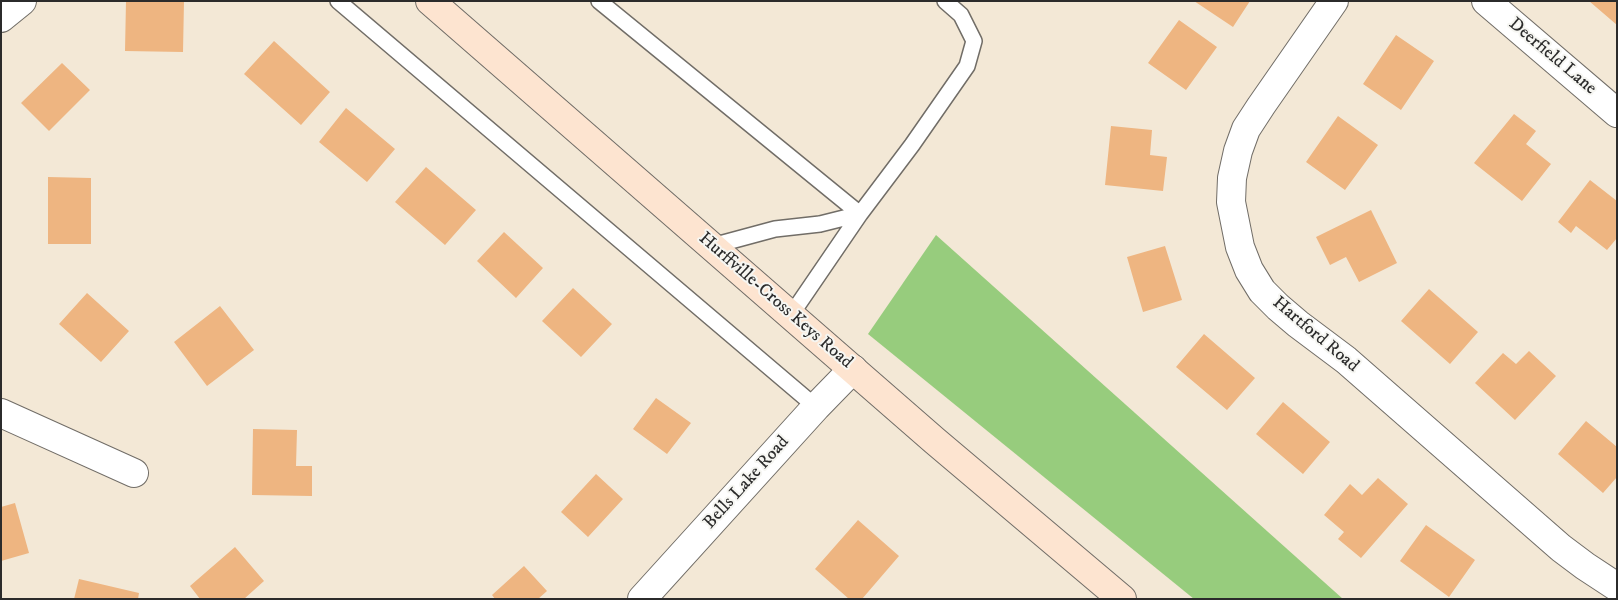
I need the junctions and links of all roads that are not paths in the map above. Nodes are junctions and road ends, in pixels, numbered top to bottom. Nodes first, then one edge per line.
1 (22, 1) edge
2 (338, 1) edge
3 (430, 1) edge
4 (599, 1) edge
5 (945, 1) edge
6 (1334, 1) edge
7 (1486, 1) edge
8 (1, 18) edge
9 (1617, 112) edge
10 (860, 214) junction
11 (712, 246) junction
12 (791, 315) junction
13 (853, 369) junction
14 (816, 408) junction
15 (1, 412) edge
16 (134, 474) dead end
17 (1617, 587) edge
18 (642, 599) edge
19 (1122, 599) edge

1 - 8 street
2 - 14 lane
3 - 11 main road, Hurffville-Cross Keys Road
4 - 10 lane
5 - 10 lane
6 - 17 street, Hartford Road
7 - 9 street, Deerfield Lane
10 - 11 lane
10 - 12 lane
11 - 12 main road, Hurffville-Cross Keys Road
12 - 13 main road, Hurffville-Cross Keys Road
13 - 14 street, Bells Lake Road
13 - 19 main road, Hurffville-Cross Keys Road
14 - 18 street, Bells Lake Road
15 - 16 street

